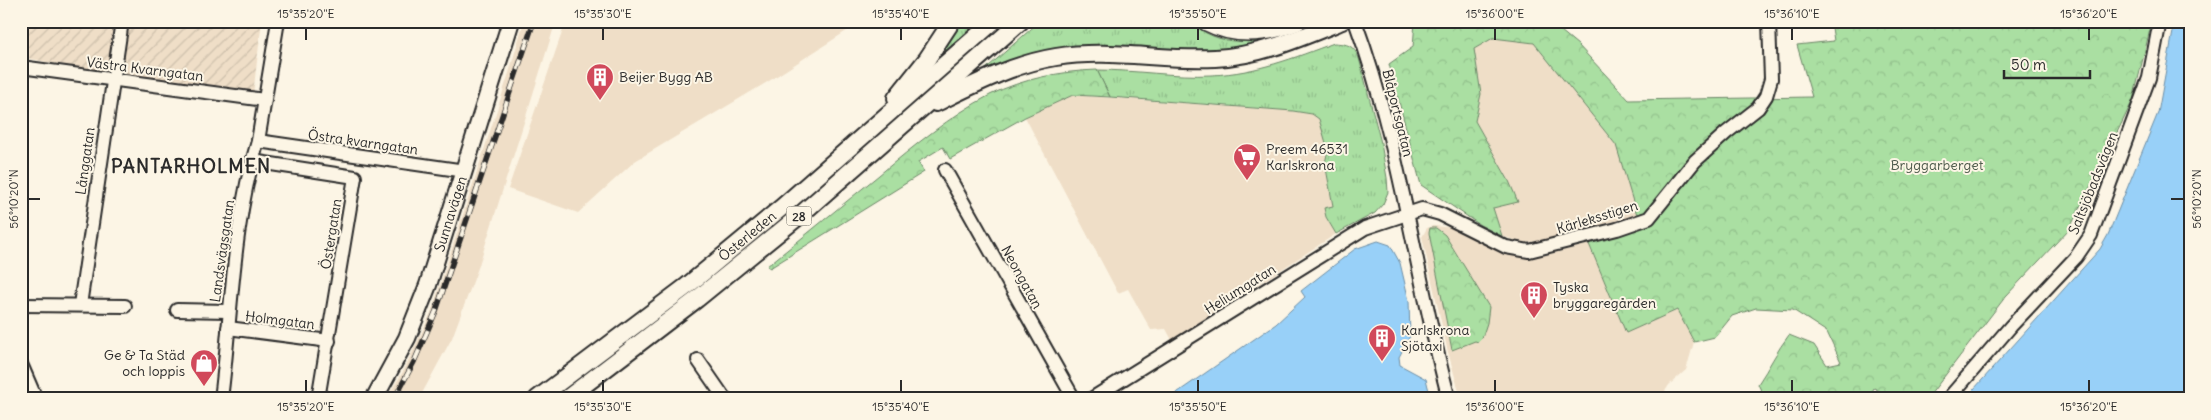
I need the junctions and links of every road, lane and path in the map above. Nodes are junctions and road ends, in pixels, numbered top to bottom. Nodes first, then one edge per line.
1 (122, 21) edge
2 (278, 21) edge
3 (511, 21) edge
4 (952, 21) edge
5 (994, 21) edge
6 (1021, 21) edge
7 (1207, 21) edge
8 (1296, 21) edge
9 (1342, 21) edge
10 (1355, 21) edge
11 (1769, 21) edge
12 (2160, 21) edge
13 (21, 67) edge
14 (112, 80) junction
15 (265, 100) junction
16 (918, 111) junction
17 (870, 131) junction
18 (258, 142) junction
19 (252, 161) junction
20 (945, 170) dead end
21 (465, 171) junction
22 (1408, 213) junction
23 (80, 305) junction
24 (21, 306) edge
25 (125, 306) dead end
26 (177, 310) dead end
27 (228, 312) junction
28 (228, 328) junction
29 (329, 341) junction
30 (698, 360) dead end
31 (21, 364) edge
32 (224, 398) edge
33 (36, 399) edge
34 (318, 399) edge
35 (374, 399) edge
36 (537, 399) edge
37 (566, 399) edge
38 (725, 399) edge
39 (1074, 399) edge
40 (1091, 399) edge
41 (1449, 399) edge
42 (1948, 399) edge

1 - 14 street, Långgatan
2 - 15 street, Landsvägsgatan
3 - 21 main road, Sunnavägen
4 - 17 main road
5 - 17 main road, Österleden / 28
6 - 16 main road, Österleden / 28
7 - 8 highway
9 - 16 main road
10 - 22 street, Blåportsgatan
11 - 22 street, Kärleksstigen
12 - 42 street, Saltsjöbadsvägen
13 - 14 street, Västra Kvarngatan
14 - 15 street, Västra Kvarngatan
14 - 23 street, Långgatan
15 - 18 street, Landsvägsgatan
16 - 37 main road, Österleden / 28
17 - 36 main road, Österleden / 28
18 - 19 street, Landsvägsgatan
18 - 21 street, Östra kvarngatan
19 - 27 street, Landsvägsgatan
19 - 29 street, Östergatan
20 - 39 street, Neongatan
21 - 35 main road, Sunnavägen
22 - 40 street, Heliumgatan
22 - 41 street
23 - 24 street
23 - 25 street
26 - 27 street, Holmgatan
27 - 28 street, Landsvägsgatan
28 - 29 street, Holmgatan
28 - 32 street, Landsvägsgatan
29 - 34 street, Östergatan
30 - 38 street
31 - 33 street

